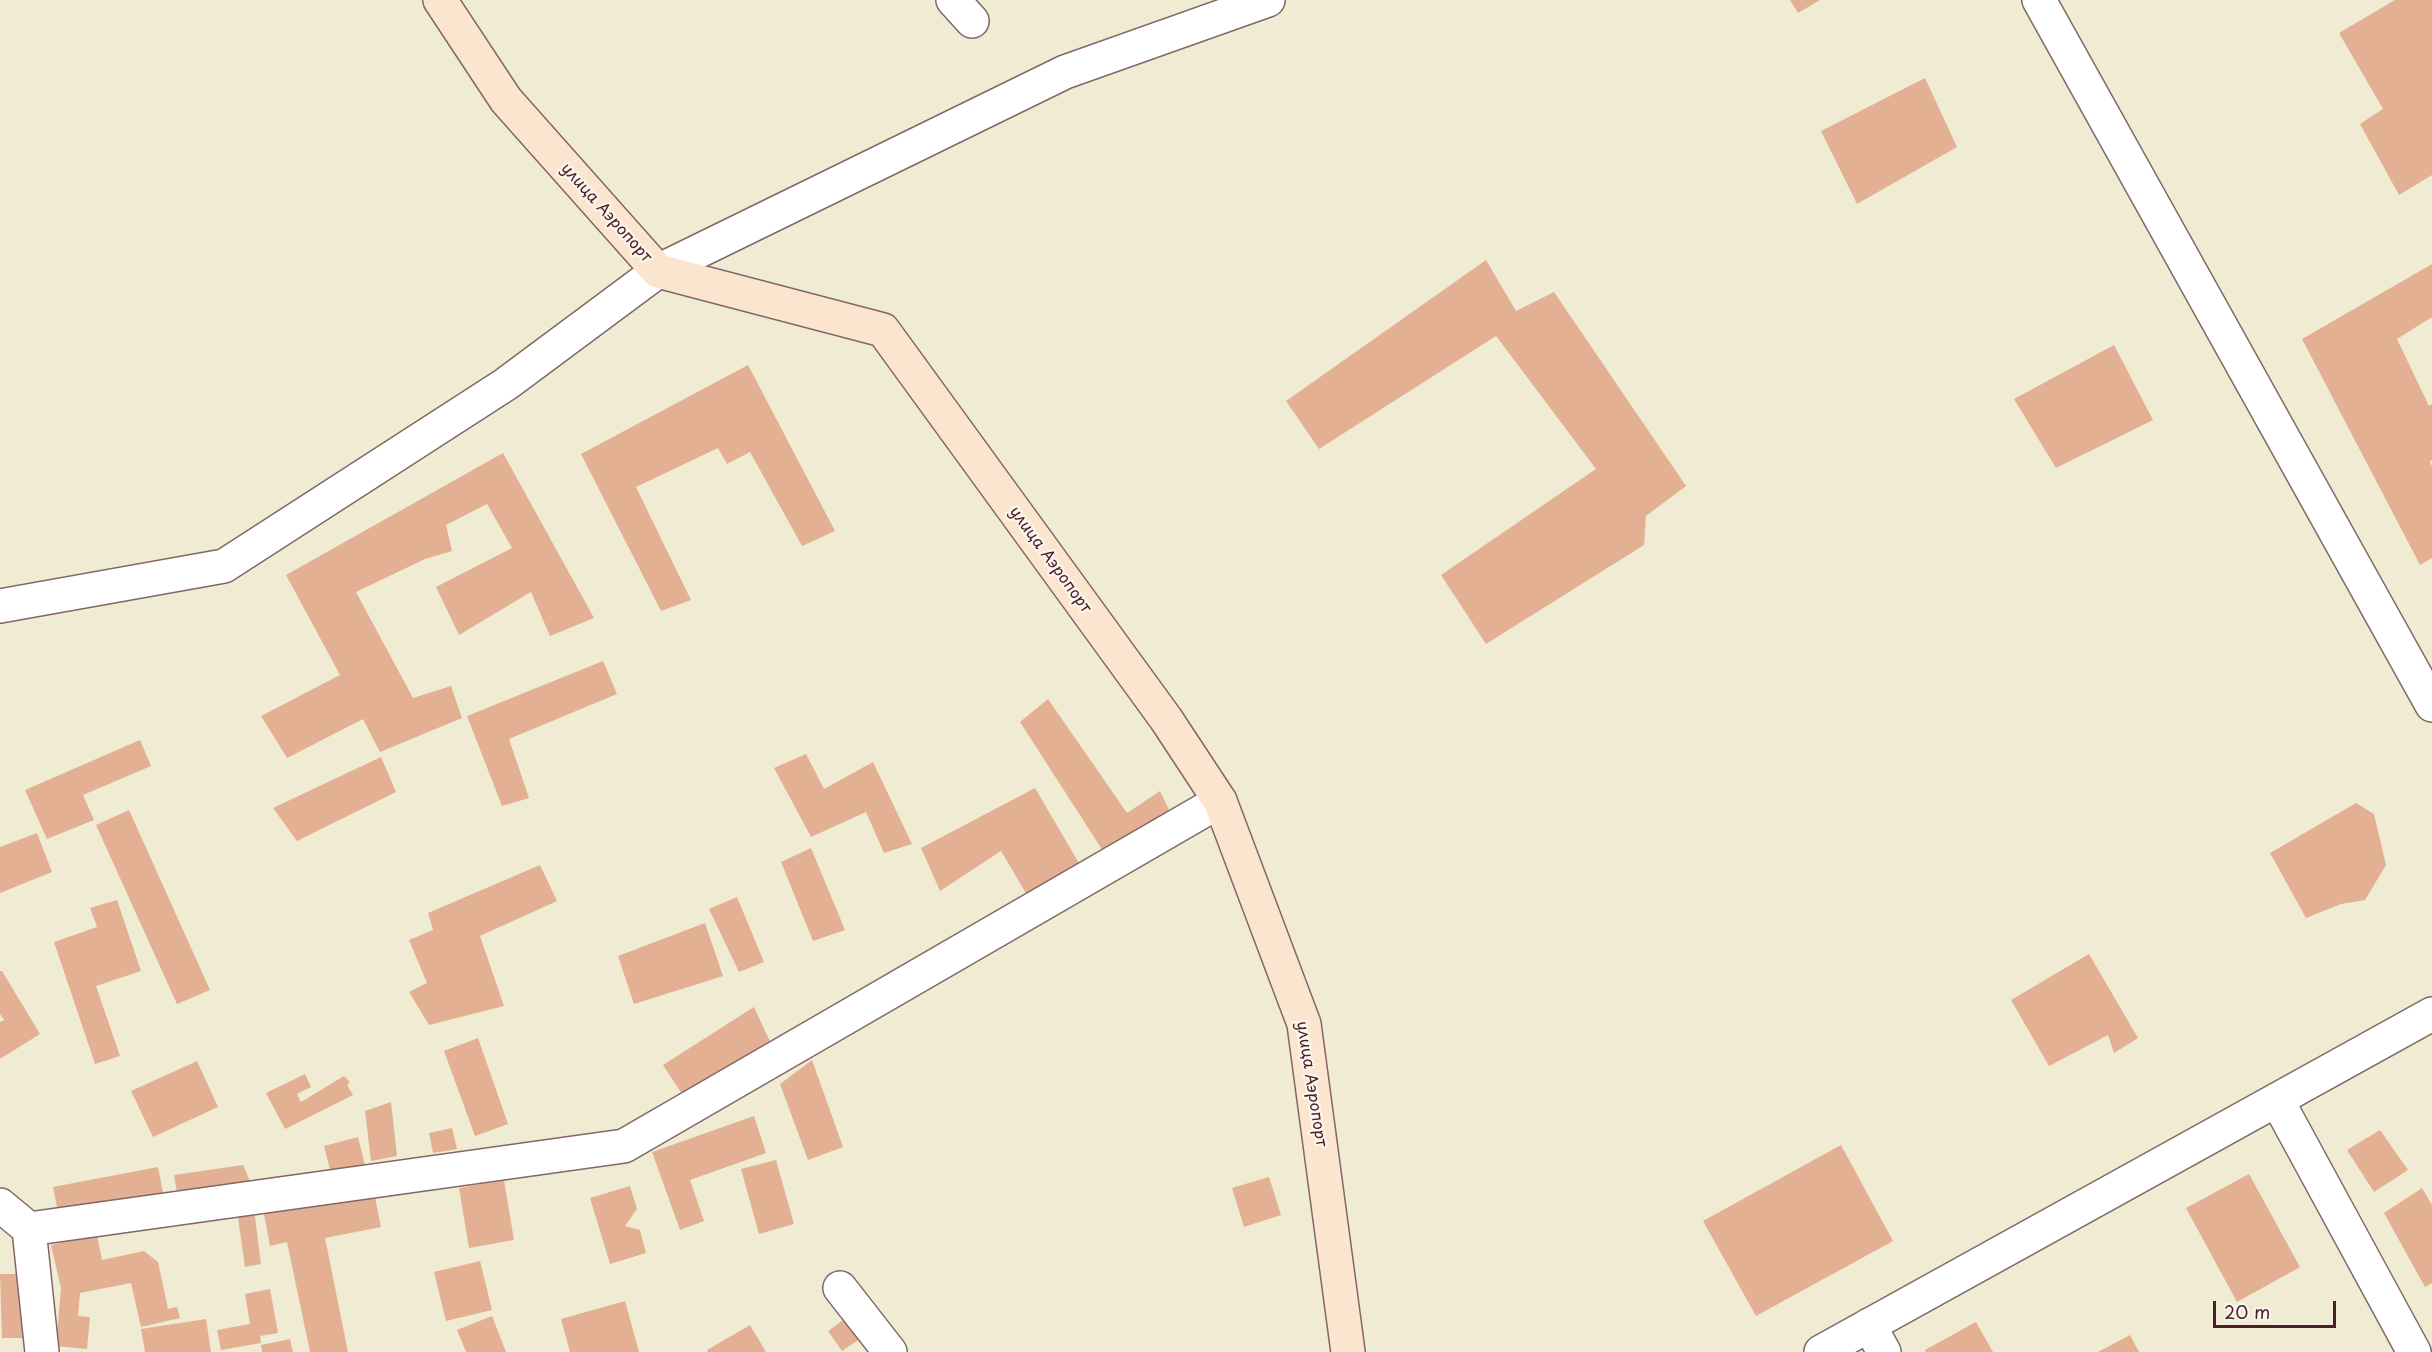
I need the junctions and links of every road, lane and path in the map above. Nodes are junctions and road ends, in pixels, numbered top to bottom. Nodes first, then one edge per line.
1 (440, 0) edge
2 (1268, 0) edge
3 (2039, 0) edge
4 (658, 271) junction
5 (0, 606) edge
6 (2432, 705) edge
7 (1220, 801) junction
8 (2432, 1014) edge
9 (2277, 1100) junction
10 (0, 1205) edge
11 (29, 1229) junction
12 (840, 1287) dead end
13 (1877, 1339) edge
14 (42, 1352) edge
15 (890, 1352) edge
16 (1348, 1352) edge
17 (1821, 1352) edge
18 (2414, 1352) edge

1 - 4 main road, улица Аэропорт
2 - 4 street
3 - 6 street
4 - 5 street
4 - 7 main road, улица Аэропорт
7 - 11 street
7 - 16 main road, улица Аэропорт
8 - 9 street
9 - 13 street
9 - 18 street
10 - 11 street
11 - 14 street
12 - 15 street
13 - 17 street

